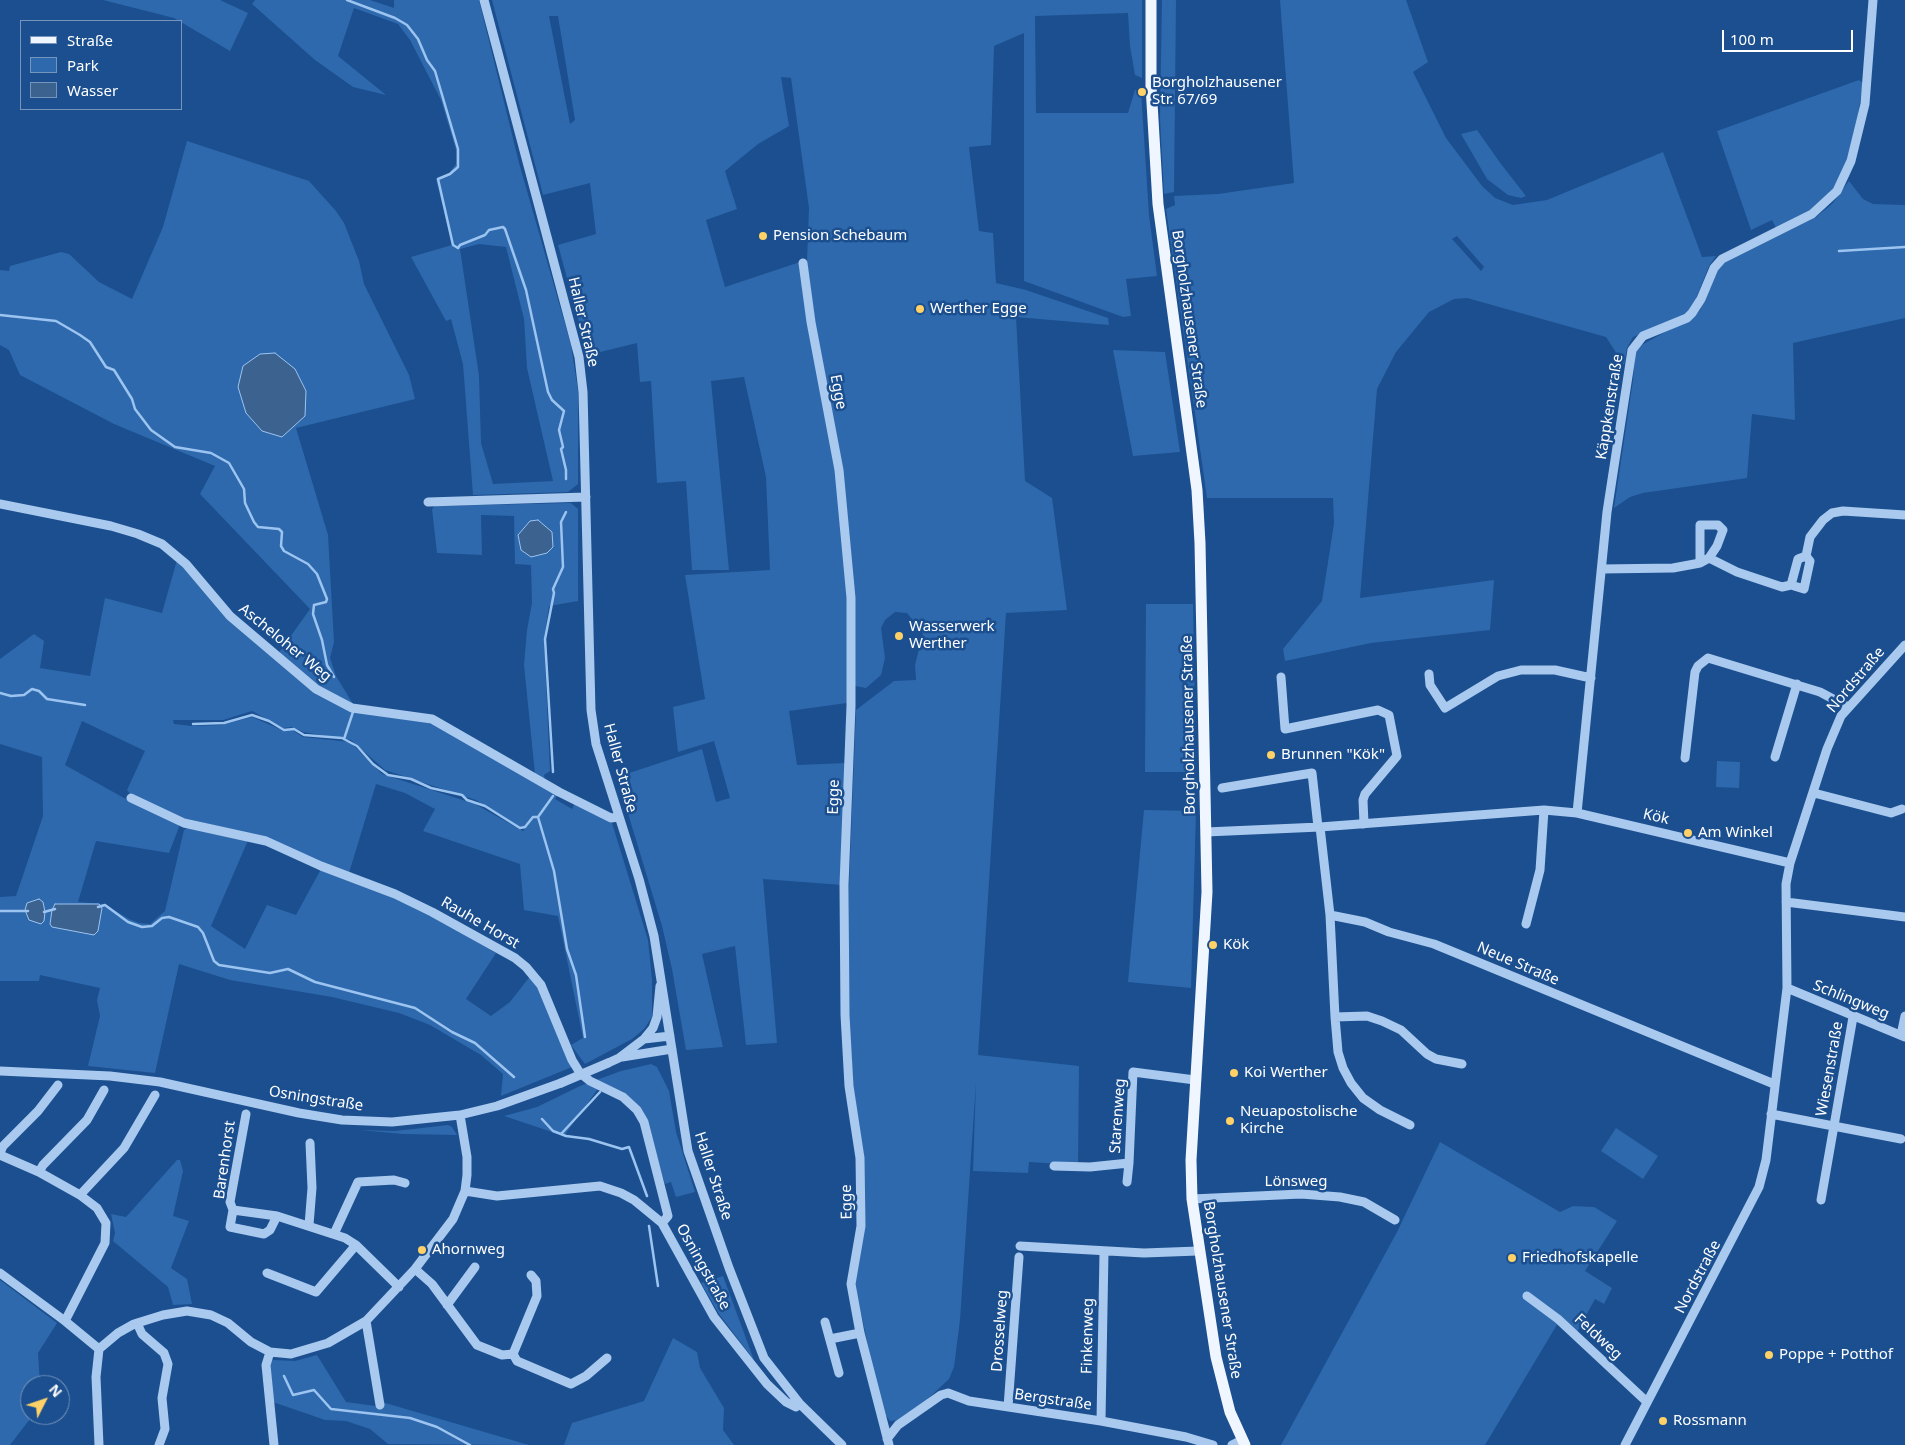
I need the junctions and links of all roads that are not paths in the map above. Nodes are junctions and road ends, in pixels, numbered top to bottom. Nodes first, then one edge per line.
1 (484, 0) edge
2 (1151, 0) edge
3 (1873, 0) edge
4 (803, 263) dead end
5 (586, 497) junction
6 (428, 502) dead end
7 (0, 504) edge
8 (1905, 515) edge
9 (1806, 556) junction
10 (1709, 558) junction
11 (1700, 563) junction
12 (1602, 569) junction
13 (1790, 585) junction
14 (1905, 645) edge
15 (1429, 674) dead end
16 (1281, 677) dead end
17 (1591, 678) junction
18 (1797, 684) junction
19 (1848, 707) junction
20 (1775, 757) dead end
21 (1685, 758) dead end
22 (1222, 788) dead end
23 (1814, 793) junction
24 (131, 798) dead end
25 (1902, 809) dead end
26 (1544, 810) junction
27 (1577, 813) junction
28 (618, 817) junction
29 (1364, 824) junction
30 (1319, 827) junction
31 (1206, 832) junction
32 (1790, 863) junction
33 (1786, 902) junction
34 (1330, 915) junction
35 (1905, 917) edge
36 (1526, 924) dead end
37 (661, 975) junction
38 (1786, 988) junction
39 (1905, 1016) edge
40 (1335, 1017) junction
41 (1853, 1017) junction
42 (670, 1036) junction
43 (1903, 1036) edge
44 (644, 1039) junction
45 (672, 1049) junction
46 (619, 1058) junction
47 (1462, 1064) dead end
48 (0, 1071) edge
49 (1196, 1080) junction
50 (1774, 1084) junction
51 (58, 1085) dead end
52 (104, 1090) dead end
53 (155, 1096) dead end
54 (246, 1114) dead end
55 (460, 1114) junction
56 (1771, 1114) junction
57 (1410, 1124) dead end
58 (1833, 1126) junction
59 (1901, 1139) dead end
60 (310, 1143) dead end
61 (0, 1154) edge
62 (1129, 1163) junction
63 (1054, 1166) dead end
64 (39, 1172) junction
65 (1128, 1182) dead end
66 (405, 1183) dead end
67 (465, 1191) junction
68 (80, 1195) junction
69 (1192, 1199) junction
70 (1820, 1200) dead end
71 (233, 1210) junction
72 (277, 1216) junction
73 (1395, 1220) dead end
74 (662, 1223) junction
75 (309, 1225) junction
76 (334, 1234) junction
77 (356, 1246) junction
78 (1020, 1246) dead end
79 (1198, 1251) junction
80 (1104, 1252) junction
81 (1019, 1257) dead end
82 (475, 1267) dead end
83 (415, 1269) junction
84 (0, 1273) edge
85 (267, 1273) dead end
86 (531, 1275) dead end
87 (399, 1287) junction
88 (1527, 1296) dead end
89 (447, 1305) junction
90 (65, 1321) junction
91 (366, 1321) junction
92 (825, 1322) dead end
93 (137, 1323) junction
94 (860, 1333) junction
95 (830, 1339) junction
96 (99, 1349) junction
97 (270, 1352) junction
98 (513, 1354) junction
99 (607, 1358) dead end
100 (839, 1373) dead end
101 (1647, 1402) junction
102 (800, 1404) junction
103 (380, 1405) dead end
104 (1008, 1407) junction
105 (881, 1419) junction
106 (1101, 1421) junction
107 (898, 1425) junction
108 (888, 1442) edge
109 (1240, 1444) edge
110 (99, 1445) edge
111 (159, 1445) edge
112 (274, 1445) edge
113 (842, 1445) edge
114 (1213, 1445) edge
115 (1625, 1445) edge

1 - 5 street, Haller Straße
2 - 31 main road, Borgholzhausener Straße
3 - 12 street, Käppkenstraße
4 - 94 street, Egge
5 - 6 street
5 - 28 street, Haller Straße
7 - 28 street, Ascheloher Weg
8 - 9 street
9 - 13 street
9 - 13 street
10 - 11 street
10 - 11 street
10 - 13 street
11 - 12 street
12 - 17 street, Käppkenstraße
14 - 19 street, Nordstraße
15 - 17 street
16 - 29 street
17 - 27 street, Käppkenstraße
18 - 19 street
18 - 20 street
18 - 21 street
19 - 23 street, Nordstraße
22 - 30 street
23 - 25 street
23 - 32 street, Nordstraße
24 - 74 street, Rauhe Horst
26 - 27 street, Kök
26 - 29 street, Kök
26 - 36 street
27 - 32 street, Kök
28 - 37 street, Haller Straße
29 - 30 street, Kök
30 - 31 street, Kök
30 - 34 street
31 - 49 main road, Borgholzhausener Straße
32 - 33 street, Nordstraße
33 - 35 street
33 - 38 street, Nordstraße
34 - 40 street
34 - 50 street, Neue Straße
37 - 42 street, Haller Straße
37 - 44 street, Osningstraße
38 - 41 street, Schlingweg
38 - 50 street, Nordstraße
39 - 43 street
40 - 47 street
40 - 57 street
41 - 43 street, Schlingweg
41 - 58 street, Wiesenstraße
42 - 44 street
42 - 45 street, Haller Straße
44 - 46 street, Osningstraße
45 - 46 street, Osningstraße
45 - 102 street, Haller Straße
46 - 55 street, Osningstraße, bridge
48 - 55 street, Osningstraße
49 - 62 street, Starenweg
49 - 69 main road, Borgholzhausener Straße
50 - 56 street, Nordstraße
51 - 61 street
52 - 64 street
53 - 68 street
54 - 71 street, Barenhorst
55 - 67 street
56 - 58 street
56 - 101 street, Nordstraße
58 - 59 street, Wiesenstraße
58 - 70 street, Wiesenstraße
60 - 75 street
61 - 64 street
62 - 63 street, Starenweg
62 - 65 street, Starenweg
64 - 68 street
66 - 76 street
67 - 74 street, Osningstraße
67 - 83 street
68 - 90 street
69 - 73 street, Lönsweg
69 - 79 main road, Borgholzhausener Straße
71 - 72 street, Barenhorst
71 - 72 street, Barenhorst
72 - 75 street, Barenhorst
74 - 102 street, Osningstraße
75 - 76 street, Barenhorst
76 - 77 street, Barenhorst
77 - 85 street
77 - 87 street, Barenhorst
78 - 80 street
79 - 80 street
79 - 109 main road, Borgholzhausener Straße
80 - 106 street, Finkenweg
81 - 104 street, Drosselweg
82 - 89 street
83 - 87 street
83 - 89 street
84 - 90 street
86 - 98 street
87 - 91 street
88 - 101 street, Feldweg
89 - 98 street
90 - 96 street
91 - 97 street
91 - 103 street
92 - 95 street
93 - 96 street
93 - 97 street
93 - 111 street
94 - 95 street
94 - 105 street, Egge
95 - 100 street
96 - 110 street
97 - 112 street
98 - 99 street
101 - 115 street, Nordstraße
102 - 113 street, Haller Straße
104 - 106 street, Bergstraße
104 - 107 street, Bergstraße
105 - 107 street
105 - 108 street, Egge
106 - 114 street, Bergstraße
107 - 108 street, Bergstraße

